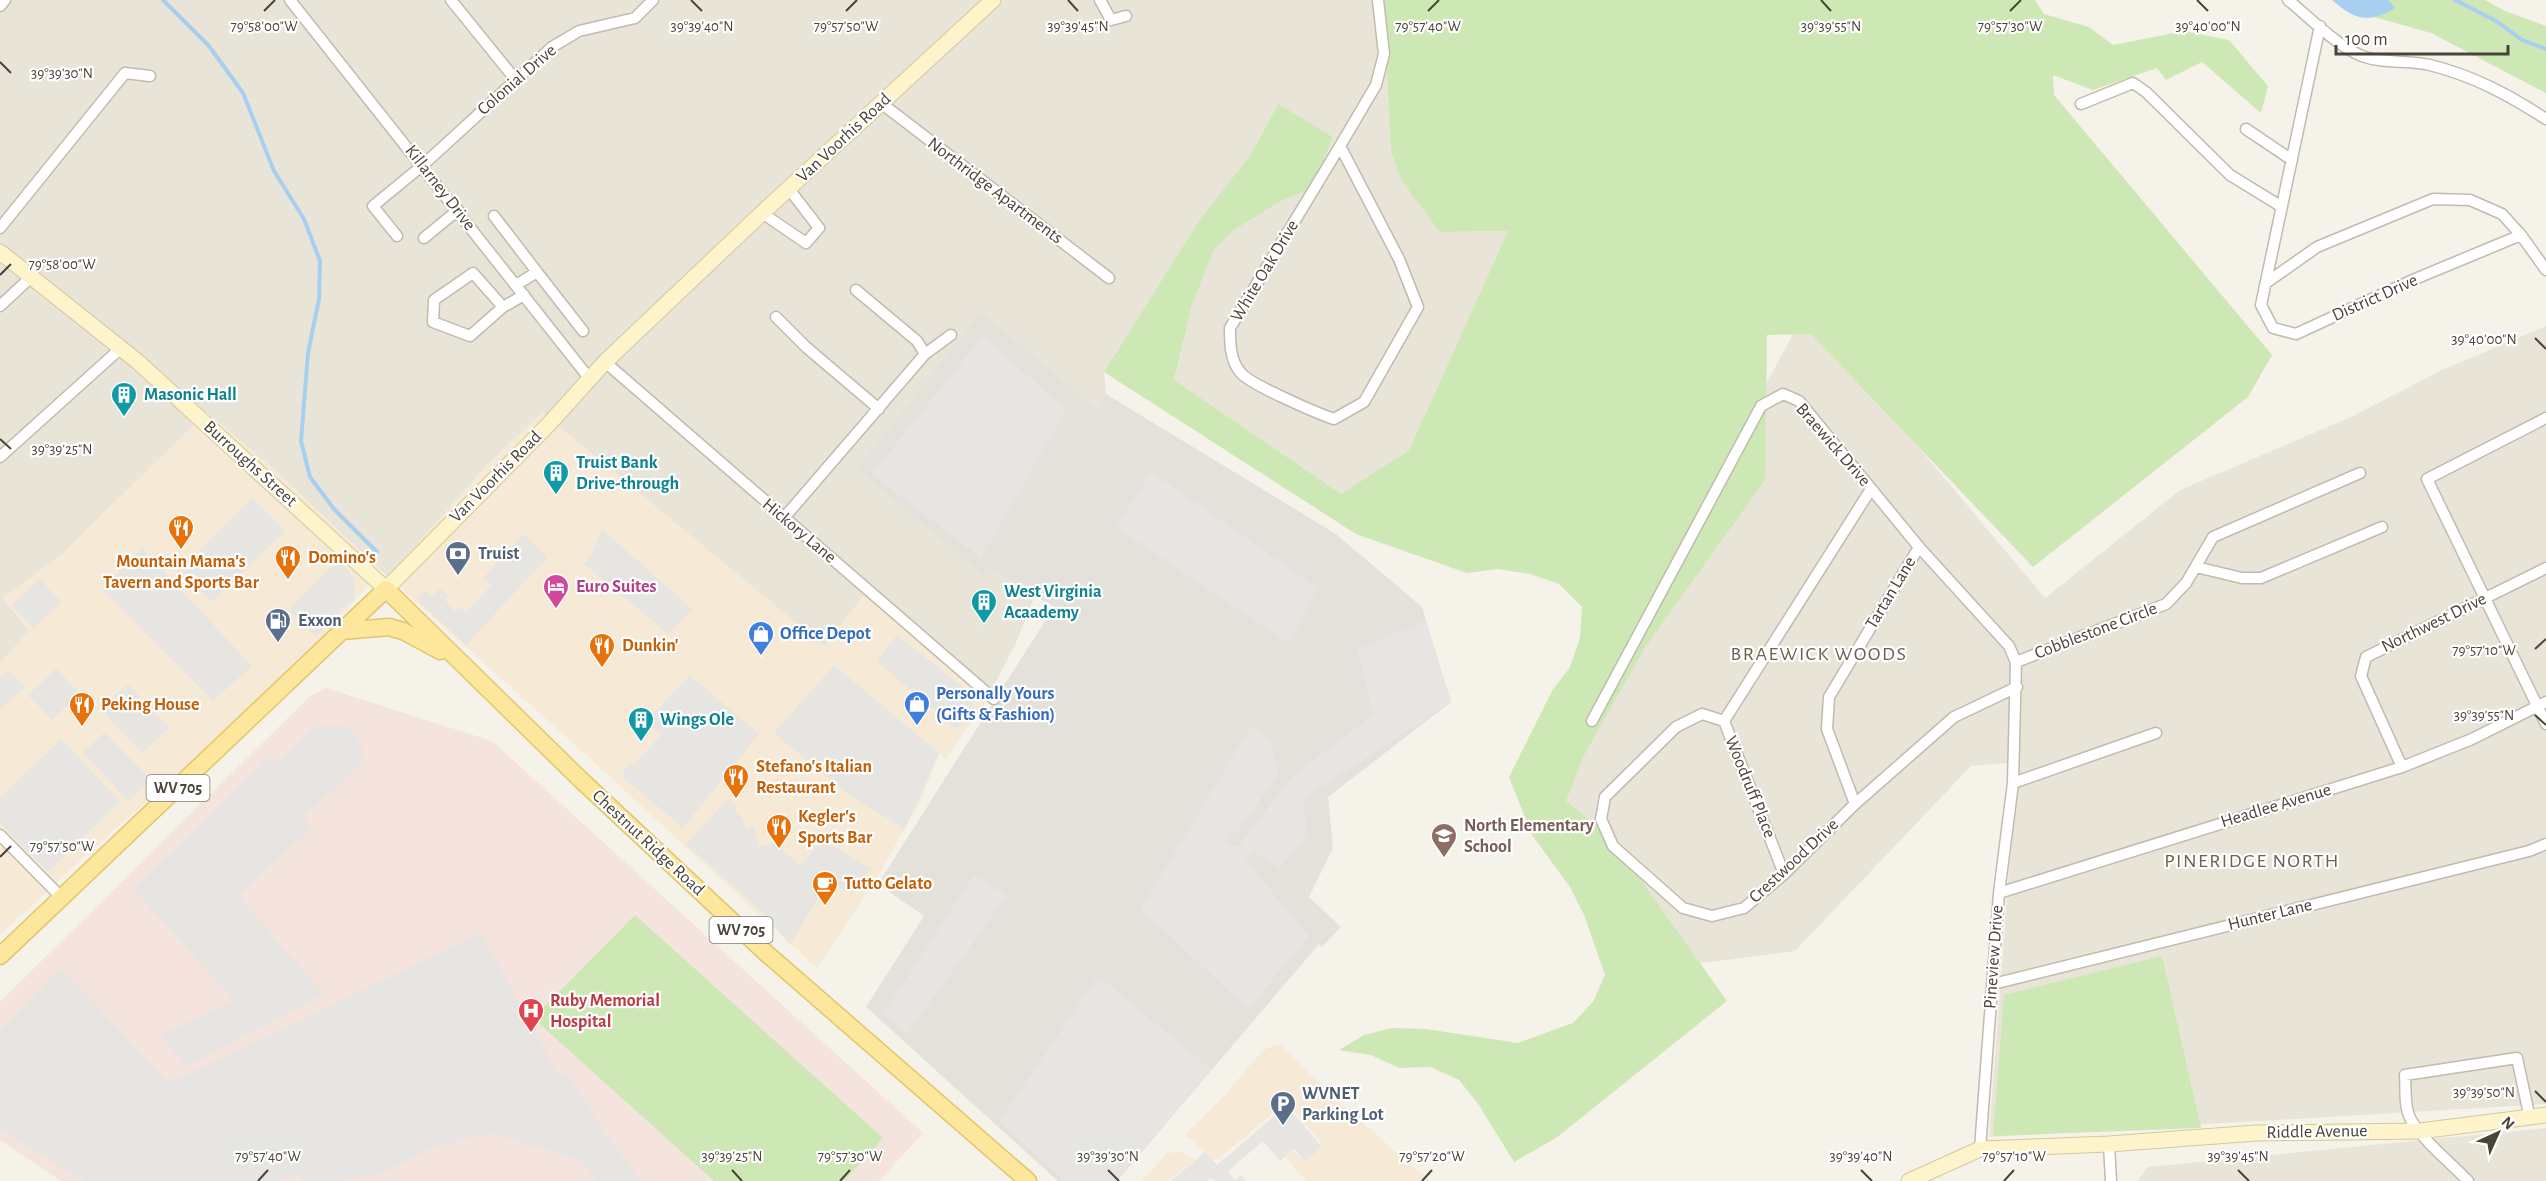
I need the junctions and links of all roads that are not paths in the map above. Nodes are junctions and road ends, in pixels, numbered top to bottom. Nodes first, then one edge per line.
1 (5, 0) edge
2 (290, 0) edge
3 (451, 0) edge
4 (653, 0) edge
5 (1100, 0) edge
6 (1378, 0) edge
7 (2288, 0) edge
8 (988, 2) edge
9 (0, 6) edge
10 (1126, 16) dead end
11 (2320, 26) junction
12 (150, 76) dead end
13 (515, 79) junction
14 (881, 103) junction
15 (2081, 104) dead end
16 (2546, 119) edge
17 (2246, 129) dead end
18 (1340, 146) junction
19 (2292, 160) junction
20 (423, 165) junction
21 (789, 189) junction
22 (2282, 207) junction
23 (458, 210) junction
24 (762, 213) junction
25 (494, 216) dead end
26 (0, 228) edge
27 (397, 236) dead end
28 (2521, 236) junction
29 (424, 238) dead end
30 (0, 252) edge
31 (2546, 270) edge
32 (537, 272) junction
33 (31, 277) junction
34 (1109, 278) dead end
35 (2266, 283) junction
36 (516, 285) junction
37 (856, 290) dead end
38 (524, 295) junction
39 (0, 306) edge
40 (503, 308) junction
41 (776, 317) dead end
42 (583, 331) dead end
43 (951, 335) dead end
44 (121, 348) junction
45 (925, 354) junction
46 (605, 362) junction
47 (589, 378) junction
48 (879, 409) junction
49 (2546, 418) edge
50 (0, 457) edge
51 (2360, 473) dead end
52 (1871, 489) junction
53 (783, 519) junction
54 (2382, 528) dead end
55 (1919, 547) junction
56 (2196, 567) junction
57 (2546, 568) edge
58 (386, 589) junction
59 (2483, 598) junction
60 (342, 631) junction
61 (458, 661) junction
62 (2016, 662) junction
63 (2016, 687) junction
64 (994, 699) dead end
65 (2542, 704) edge
66 (1592, 721) dead end
67 (1724, 721) junction
68 (2546, 724) edge
69 (2156, 733) dead end
70 (2402, 766) junction
71 (2013, 783) junction
72 (1855, 804) junction
73 (0, 835) edge
74 (2546, 844) edge
75 (1784, 874) junction
76 (1999, 893) junction
77 (62, 898) junction
78 (0, 956) edge
79 (1993, 984) junction
80 (2546, 1115) edge
81 (2530, 1119) junction
82 (2420, 1131) junction
83 (2109, 1144) junction
84 (1980, 1149) junction
85 (1028, 1181) edge
86 (1909, 1181) edge
87 (2111, 1181) edge
88 (2468, 1181) edge

1 - 9 street
2 - 20 street, Killarney Drive
3 - 13 street
4 - 13 street, Colonial Drive
5 - 10 street
6 - 18 street, White Oak Drive
7 - 11 street
8 - 14 street, Van Voorhis Road
11 - 16 street
11 - 19 street, District Drive
12 - 26 street
13 - 20 street, Colonial Drive
14 - 21 street, Van Voorhis Road
14 - 34 street, Northridge Apartments
15 - 22 street
17 - 19 street
18 - 18 street, White Oak Drive
19 - 22 street, District Drive
20 - 23 street, Killarney Drive
20 - 27 street, Colonial Drive
21 - 24 street, Van Voorhis Road
21 - 24 street
22 - 35 street, District Drive
23 - 29 street
23 - 36 street, Killarney Drive
24 - 46 street, Van Voorhis Road
25 - 32 street
28 - 31 street
28 - 35 street
28 - 35 street, District Drive
30 - 33 street, Burroughs Street
32 - 36 street
32 - 42 street
33 - 39 street
33 - 44 street, Burroughs Street
36 - 38 street, Killarney Drive
37 - 45 street
38 - 40 street
38 - 47 street, Killarney Drive
40 - 40 street
41 - 48 street
43 - 45 street
44 - 50 street
44 - 58 street, Burroughs Street
45 - 48 street
46 - 47 street, Van Voorhis Road
46 - 53 street, Hickory Lane
47 - 58 street, Van Voorhis Road
48 - 53 street
49 - 59 street
51 - 56 street, Cobblestone Circle
52 - 55 street, Braewick Drive
52 - 66 street, Braewick Drive
52 - 67 street, Woodruff Place
53 - 64 street, Hickory Lane
54 - 56 street
55 - 62 street, Braewick Drive
55 - 72 street, Tartan Lane
56 - 62 street, Cobblestone Circle
57 - 59 street, Northwest Drive
58 - 60 main road, Van Voorhis Road / WV 705
58 - 61 main road, Chestnut Ridge Road / WV 705
59 - 65 street
59 - 70 street, Northwest Drive
60 - 61 main road
60 - 77 main road, Van Voorhis Road / WV 705
61 - 85 main road, Chestnut Ridge Road / WV 705
62 - 63 street
63 - 71 street, Pineview Drive
63 - 72 street, Crestwood Drive
65 - 68 street
65 - 70 street, Headlee Avenue
67 - 75 street, Woodruff Place
67 - 75 street, Crestwood Drive
69 - 71 street
70 - 76 street, Headlee Avenue
71 - 76 street, Pineview Drive
72 - 75 street, Crestwood Drive
73 - 77 street
74 - 79 street, Hunter Lane
76 - 79 street, Pineview Drive
77 - 78 main road, Van Voorhis Road / WV 705
79 - 84 street, Pineview Drive
80 - 81 street, Riddle Avenue
81 - 82 street, Riddle Avenue
81 - 82 street
82 - 83 street, Riddle Avenue
82 - 88 street
83 - 84 street, Riddle Avenue
83 - 87 street
84 - 86 street

